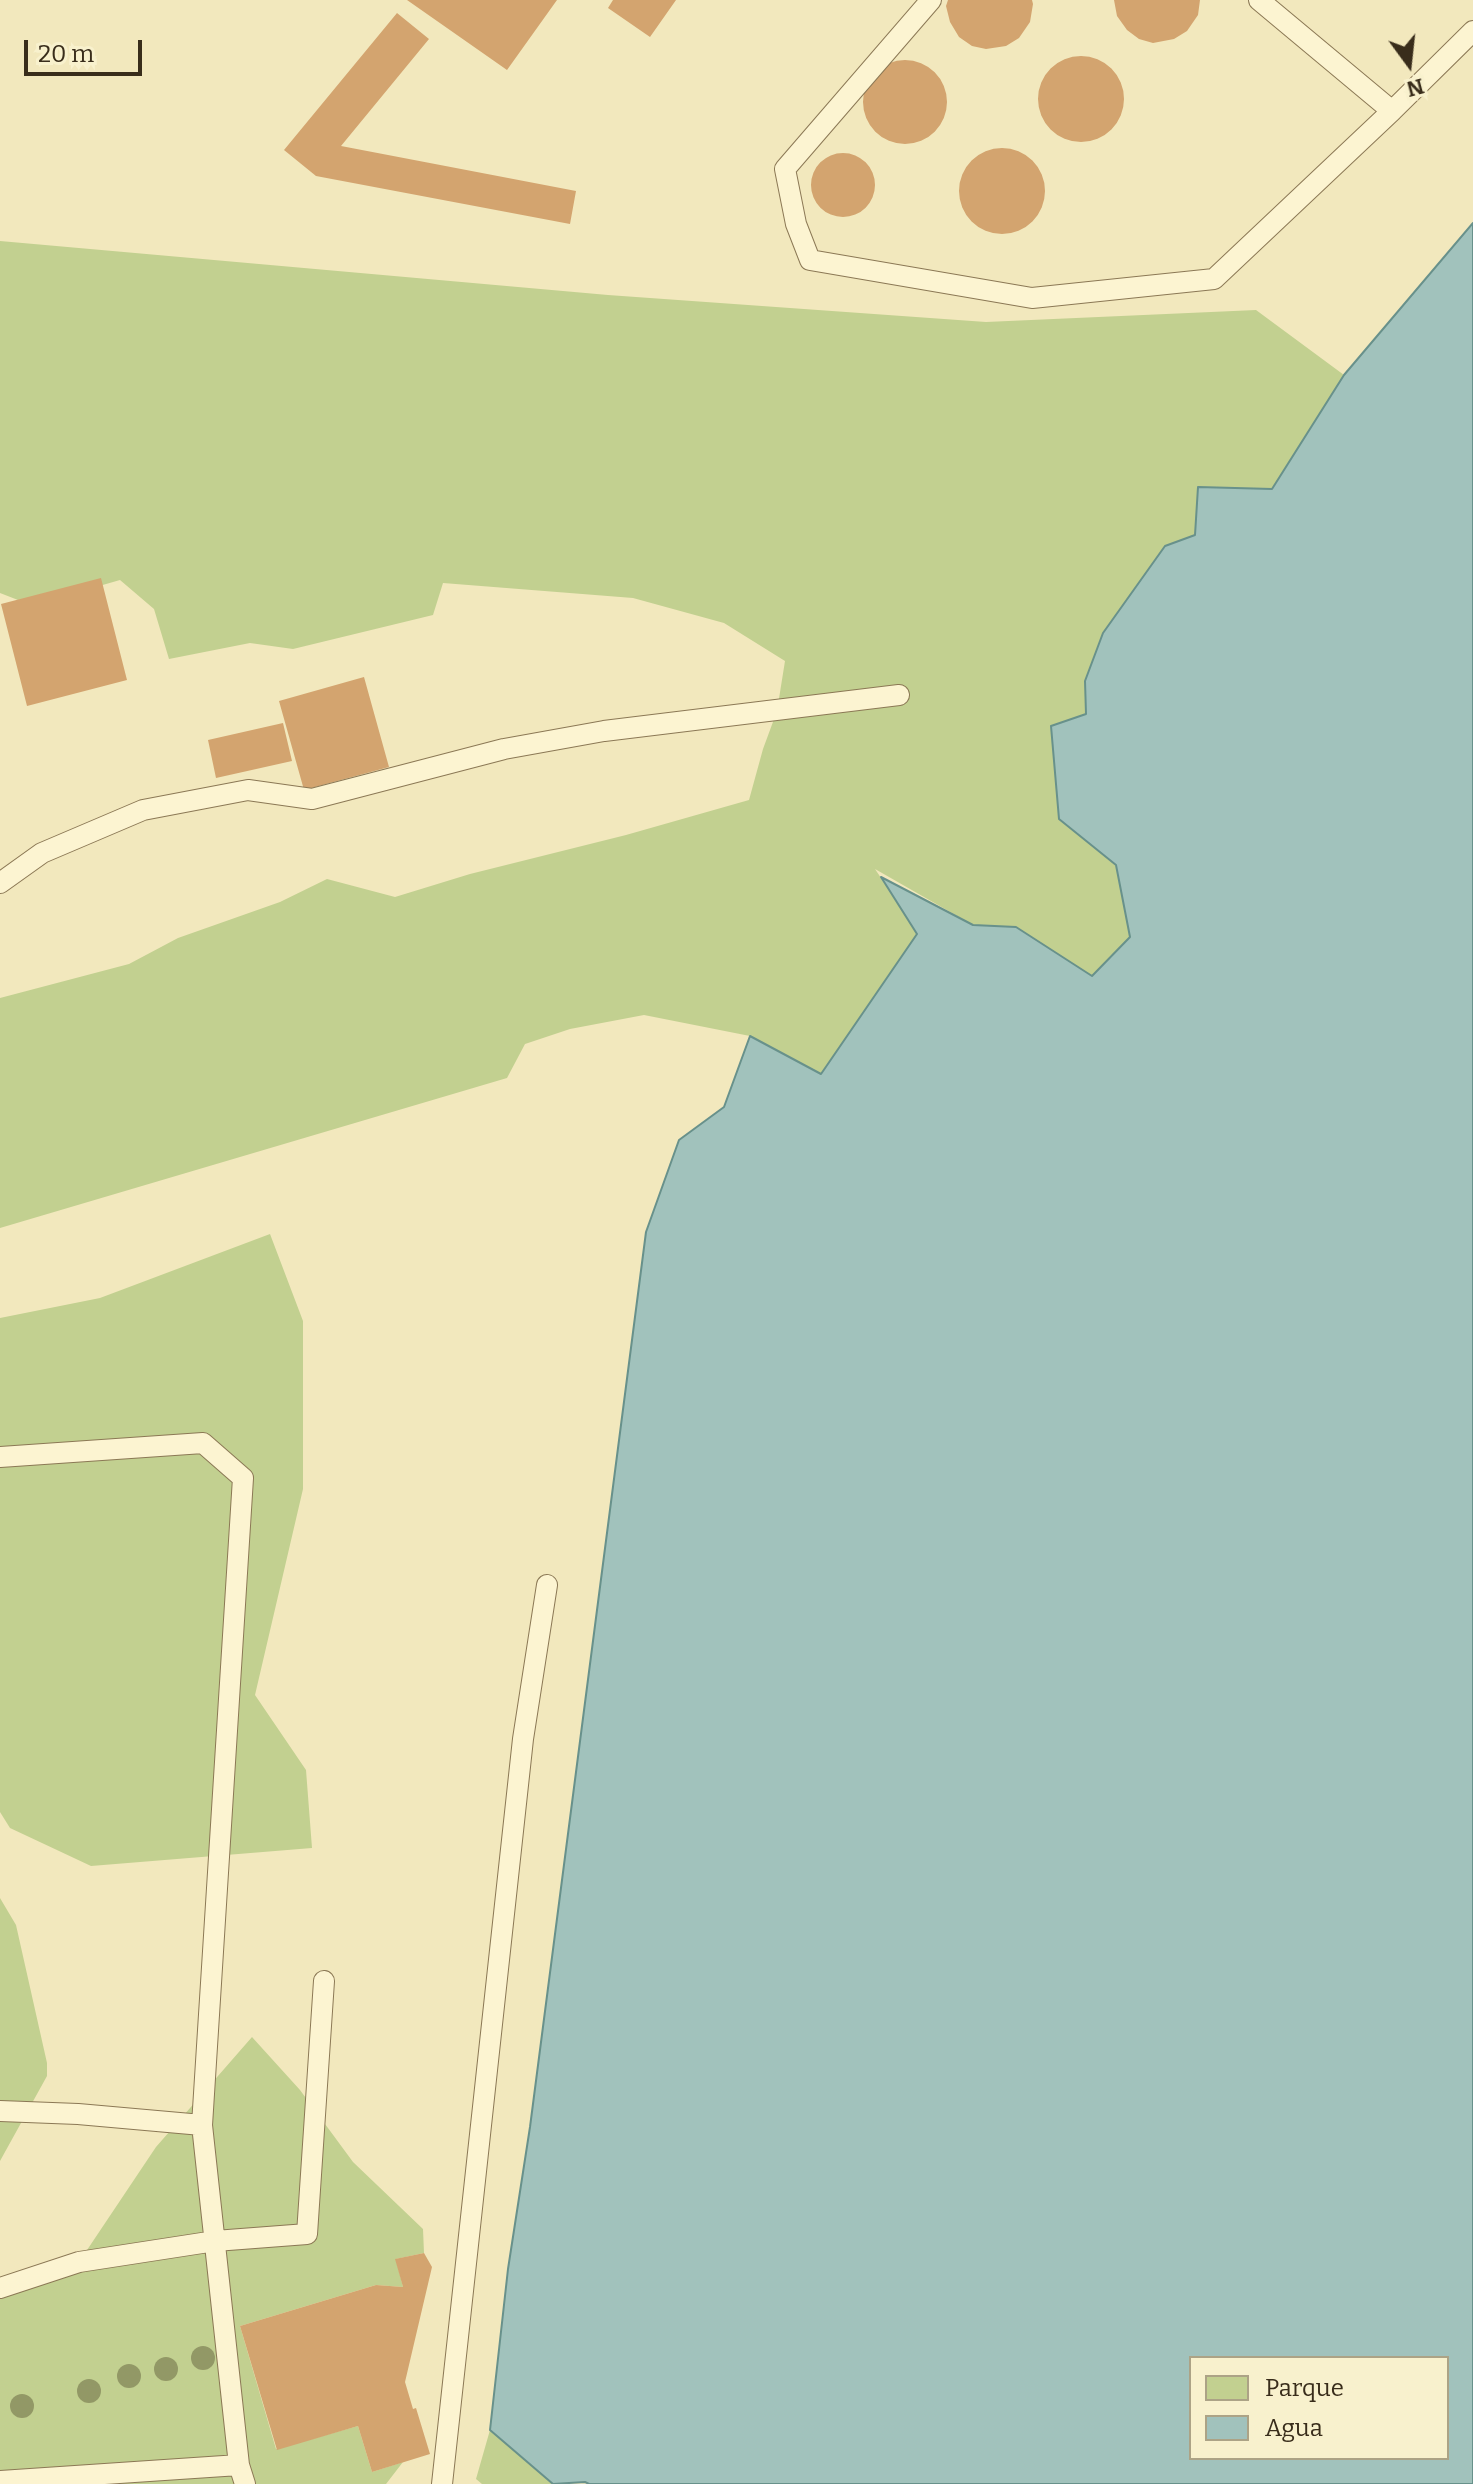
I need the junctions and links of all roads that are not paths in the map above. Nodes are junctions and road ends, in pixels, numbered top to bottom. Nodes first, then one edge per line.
1 (931, 0) edge
2 (1259, 0) edge
3 (1473, 31) edge
4 (1392, 111) junction
5 (899, 695) dead end
6 (0, 883) edge
7 (0, 1457) edge
8 (547, 1585) dead end
9 (324, 1981) dead end
10 (0, 2111) edge
11 (202, 2125) junction
12 (215, 2241) junction
13 (0, 2288) edge
14 (242, 2474) edge
15 (0, 2481) edge
16 (442, 2484) edge

1 - 4 lane
2 - 4 lane
3 - 4 lane
5 - 6 lane
7 - 11 lane
8 - 16 lane
9 - 12 lane
10 - 11 lane
11 - 12 lane
12 - 13 lane
12 - 14 lane
14 - 15 lane

